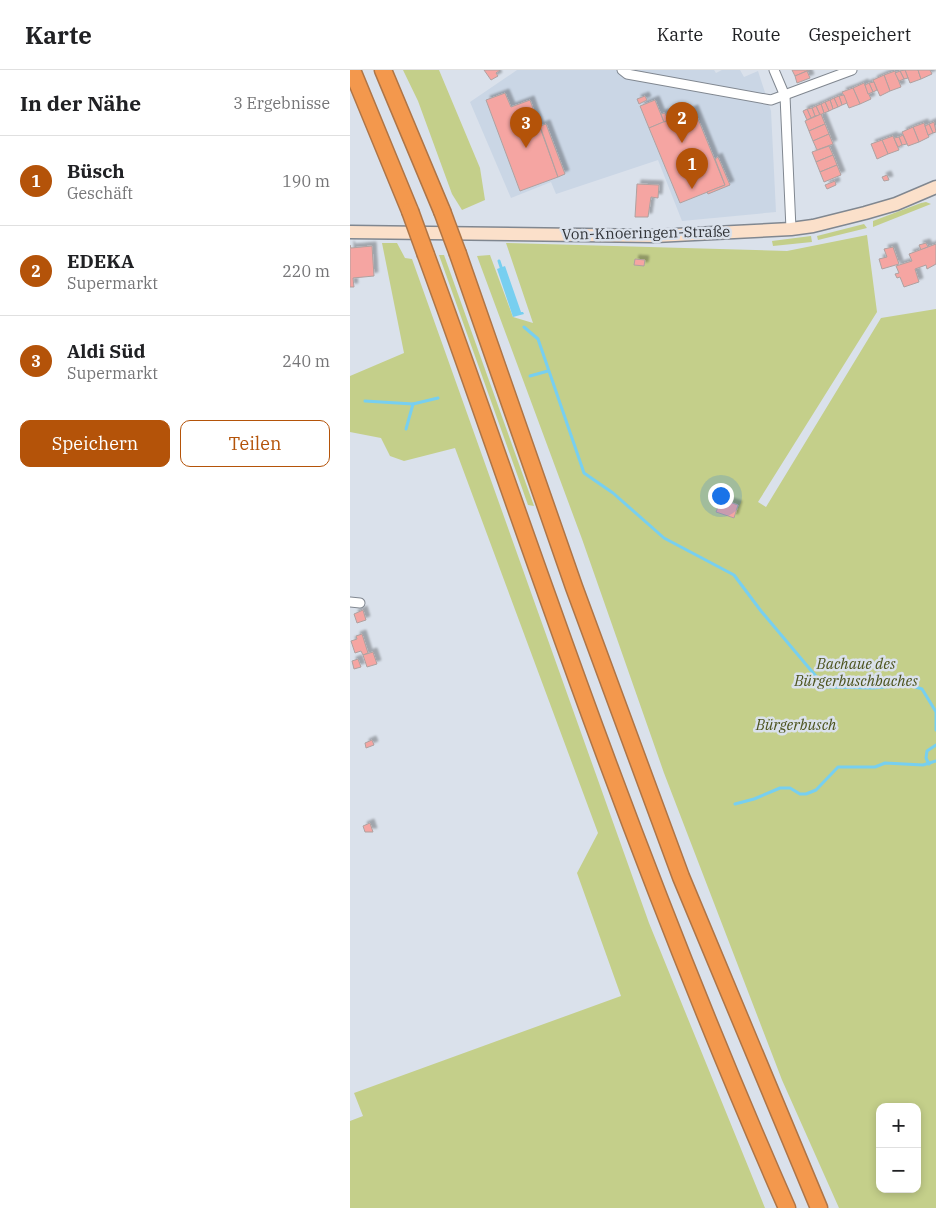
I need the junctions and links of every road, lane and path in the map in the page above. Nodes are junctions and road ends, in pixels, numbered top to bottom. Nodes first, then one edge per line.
1 (352, 70) edge
2 (383, 70) edge
3 (622, 70) edge
4 (774, 70) edge
5 (852, 70) edge
6 (785, 96) junction
7 (936, 187) edge
8 (791, 229) junction
9 (350, 232) edge
10 (787, 1208) edge
11 (819, 1208) edge

1 - 10 highway, bridge
2 - 11 highway, bridge
3 - 6 street
4 - 6 street
5 - 6 street
6 - 8 street
7 - 8 main road, Von-Knoeringen-Straße
8 - 9 main road, Von-Knoeringen-Straße

